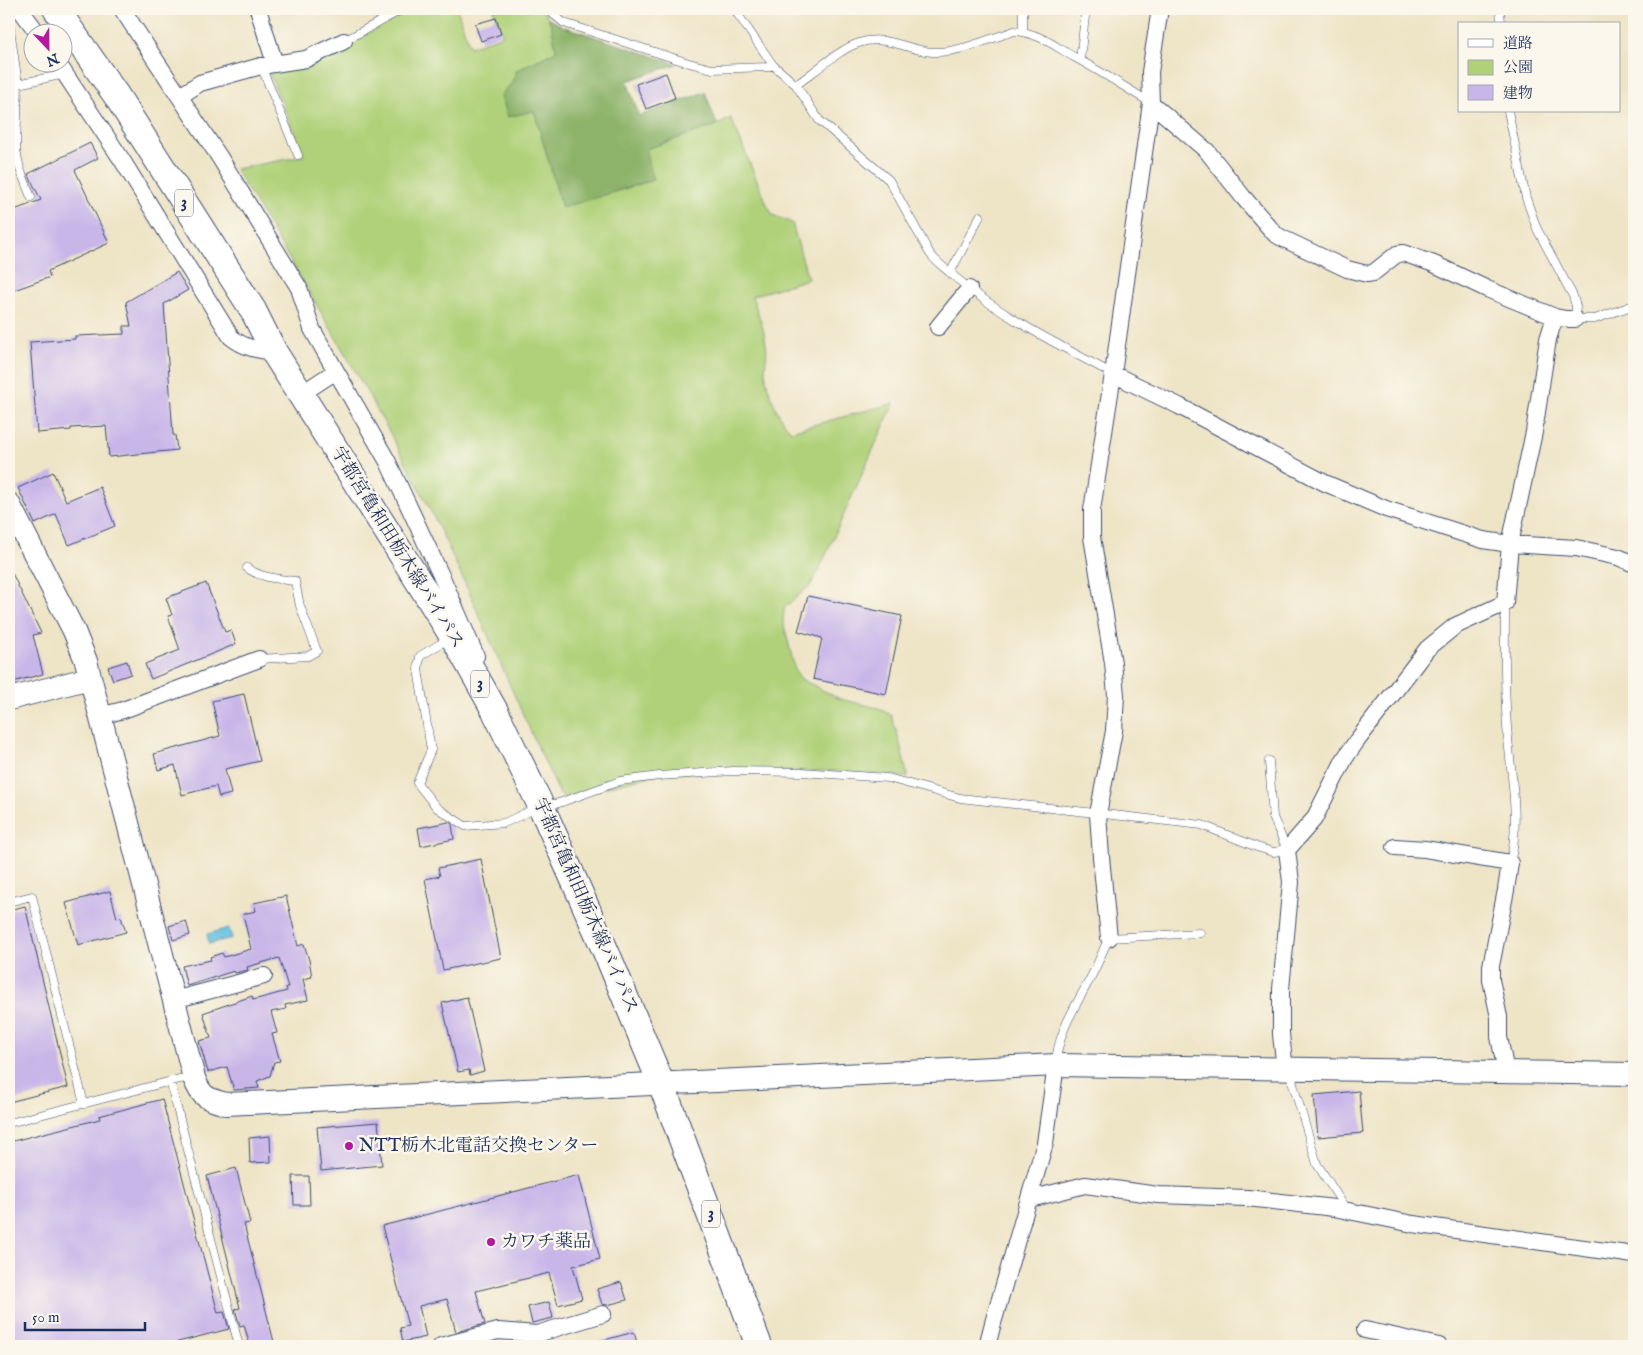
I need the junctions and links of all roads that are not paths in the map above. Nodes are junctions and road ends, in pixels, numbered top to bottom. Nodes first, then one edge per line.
1 (20, 9) edge
2 (56, 9) edge
3 (258, 9) edge
4 (400, 9) edge
5 (547, 9) edge
6 (734, 9) edge
7 (1023, 9) edge
8 (1160, 9) edge
9 (1500, 9) edge
10 (126, 10) edge
11 (1085, 16) dead end
12 (9, 22) edge
13 (30, 22) edge
14 (1501, 22) edge
15 (1023, 32) junction
16 (344, 41) joint
17 (1080, 60) junction
18 (268, 65) junction
19 (773, 65) junction
20 (50, 72) edge
21 (64, 72) edge
22 (18, 84) junction
23 (796, 85) junction
24 (180, 96) junction
25 (1150, 103) junction
26 (1508, 112) edge
27 (298, 155) dead end
28 (31, 197) dead end
29 (980, 216) dead end
30 (950, 273) junction
31 (969, 289) junction
32 (1634, 305) edge
33 (1555, 317) junction
34 (1575, 319) junction
35 (938, 327) dead end
36 (274, 352) junction
37 (336, 371) junction
38 (1114, 374) junction
39 (301, 394) junction
40 (9, 504) edge
41 (1510, 544) junction
42 (1634, 564) edge
43 (247, 568) dead end
44 (1504, 603) junction
45 (452, 636) junction
46 (259, 659) joint
47 (90, 678) junction
48 (9, 699) edge
49 (495, 711) junction
50 (100, 716) junction
51 (1268, 761) dead end
52 (541, 806) junction
53 (1098, 814) junction
54 (1395, 846) dead end
55 (1286, 850) junction
56 (1510, 863) junction
57 (9, 902) edge
58 (1200, 933) dead end
59 (1109, 938) junction
60 (264, 976) dead end
61 (174, 1000) junction
62 (1056, 1065) junction
63 (1288, 1070) junction
64 (1506, 1072) junction
65 (1634, 1074) edge
66 (194, 1078) junction
67 (170, 1081) junction
68 (661, 1083) junction
69 (84, 1104) junction
70 (9, 1123) edge
71 (1030, 1199) junction
72 (1347, 1211) junction
73 (1634, 1255) edge
74 (602, 1314) dead end
75 (1365, 1330) dead end
76 (239, 1346) edge
77 (441, 1346) edge
78 (759, 1346) edge
79 (988, 1346) edge
80 (1439, 1346) edge

1 - 13 street
2 - 36 main road, 宇都宮亀和田栃木線バイパス / 3
3 - 18 street
4 - 16 lane
5 - 19 lane
6 - 19 lane
7 - 15 lane
8 - 25 street
9 - 14 lane
10 - 24 street
11 - 17 lane
12 - 22 lane
15 - 17 lane
15 - 23 lane
16 - 18 street
17 - 25 lane
18 - 24 street
18 - 27 lane
19 - 23 lane
20 - 22 lane
21 - 36 street
22 - 28 lane
23 - 30 lane
24 - 37 street
25 - 33 street
25 - 38 street
26 - 34 lane
29 - 30 lane
30 - 31 lane
31 - 35 street
31 - 38 lane
32 - 34 lane
33 - 34 street
33 - 41 street
36 - 39 main road, 宇都宮亀和田栃木線バイパス / 3
37 - 39 street
37 - 49 street
38 - 41 street
38 - 53 street
39 - 45 main road, 宇都宮亀和田栃木線バイパス / 3
40 - 47 street
41 - 42 street
41 - 44 street
43 - 46 lane
44 - 55 street
44 - 56 lane
45 - 49 main road, 宇都宮亀和田栃木線バイパス / 3
45 - 52 lane
46 - 50 street
47 - 48 street
47 - 50 street
49 - 52 main road, 宇都宮亀和田栃木線バイパス / 3
50 - 61 street
51 - 55 lane
52 - 53 lane
52 - 68 main road, 宇都宮亀和田栃木線バイパス / 3
53 - 55 lane
53 - 59 street
54 - 56 street
55 - 63 street
56 - 64 street
57 - 69 lane
58 - 59 lane
59 - 62 lane
60 - 61 street
61 - 66 street
62 - 63 street
62 - 68 street
62 - 71 street
63 - 64 street
63 - 72 lane
64 - 65 street
66 - 67 lane
66 - 68 street
67 - 69 lane
67 - 76 lane
68 - 78 main road, 宇都宮亀和田栃木線バイパス / 3
69 - 70 lane
71 - 72 street
71 - 79 street
72 - 73 street
74 - 77 street
75 - 80 street

